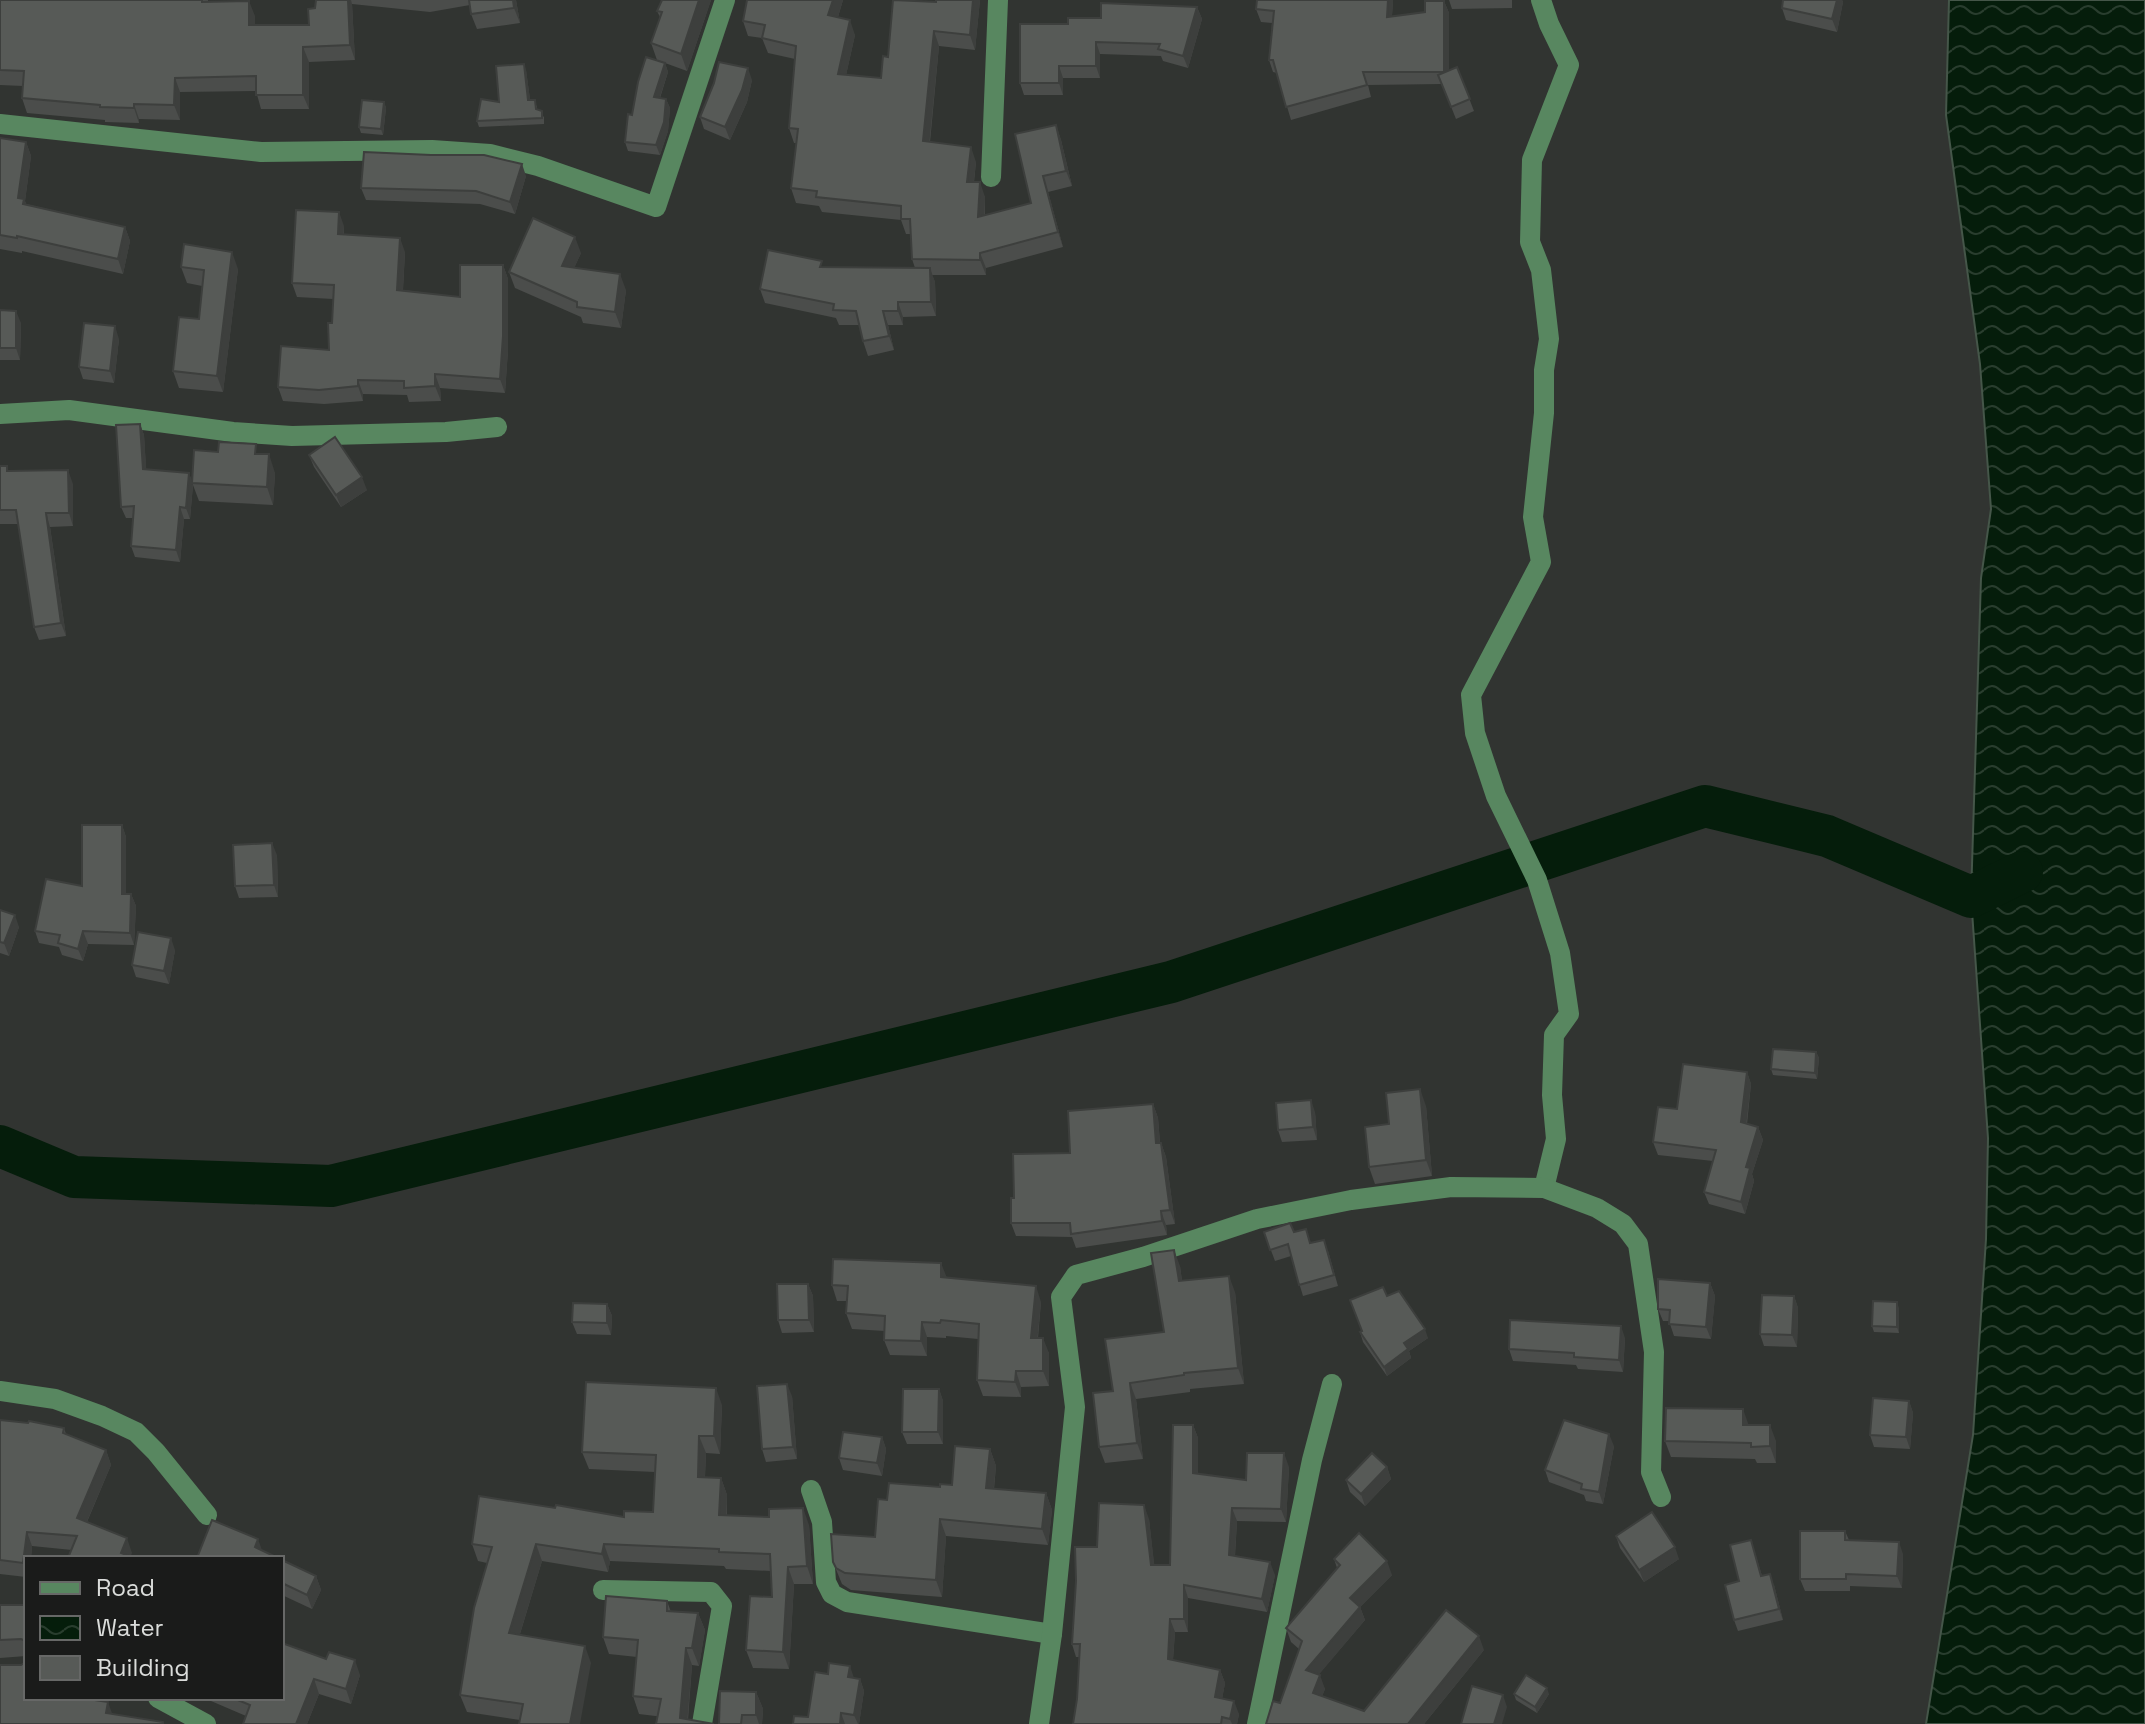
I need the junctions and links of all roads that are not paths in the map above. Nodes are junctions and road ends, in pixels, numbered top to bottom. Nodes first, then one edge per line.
1 (725, 0) edge
2 (998, 0) edge
3 (1541, 0) edge
4 (0, 124) edge
5 (991, 177) dead end
6 (0, 414) edge
7 (497, 427) dead end
8 (1544, 1188) junction
9 (1332, 1384) dead end
10 (0, 1391) edge
11 (811, 1490) dead end
12 (1661, 1497) dead end
13 (207, 1515) dead end
14 (603, 1590) dead end
15 (1052, 1634) junction
16 (162, 1700) edge
17 (206, 1724) edge
18 (702, 1724) edge
19 (1039, 1724) edge
20 (1257, 1724) edge

1 - 4 street
2 - 5 street
3 - 8 street
6 - 7 street
8 - 12 street
8 - 15 street
9 - 20 street
10 - 13 street
11 - 15 street
14 - 18 street
15 - 19 street
16 - 17 street

